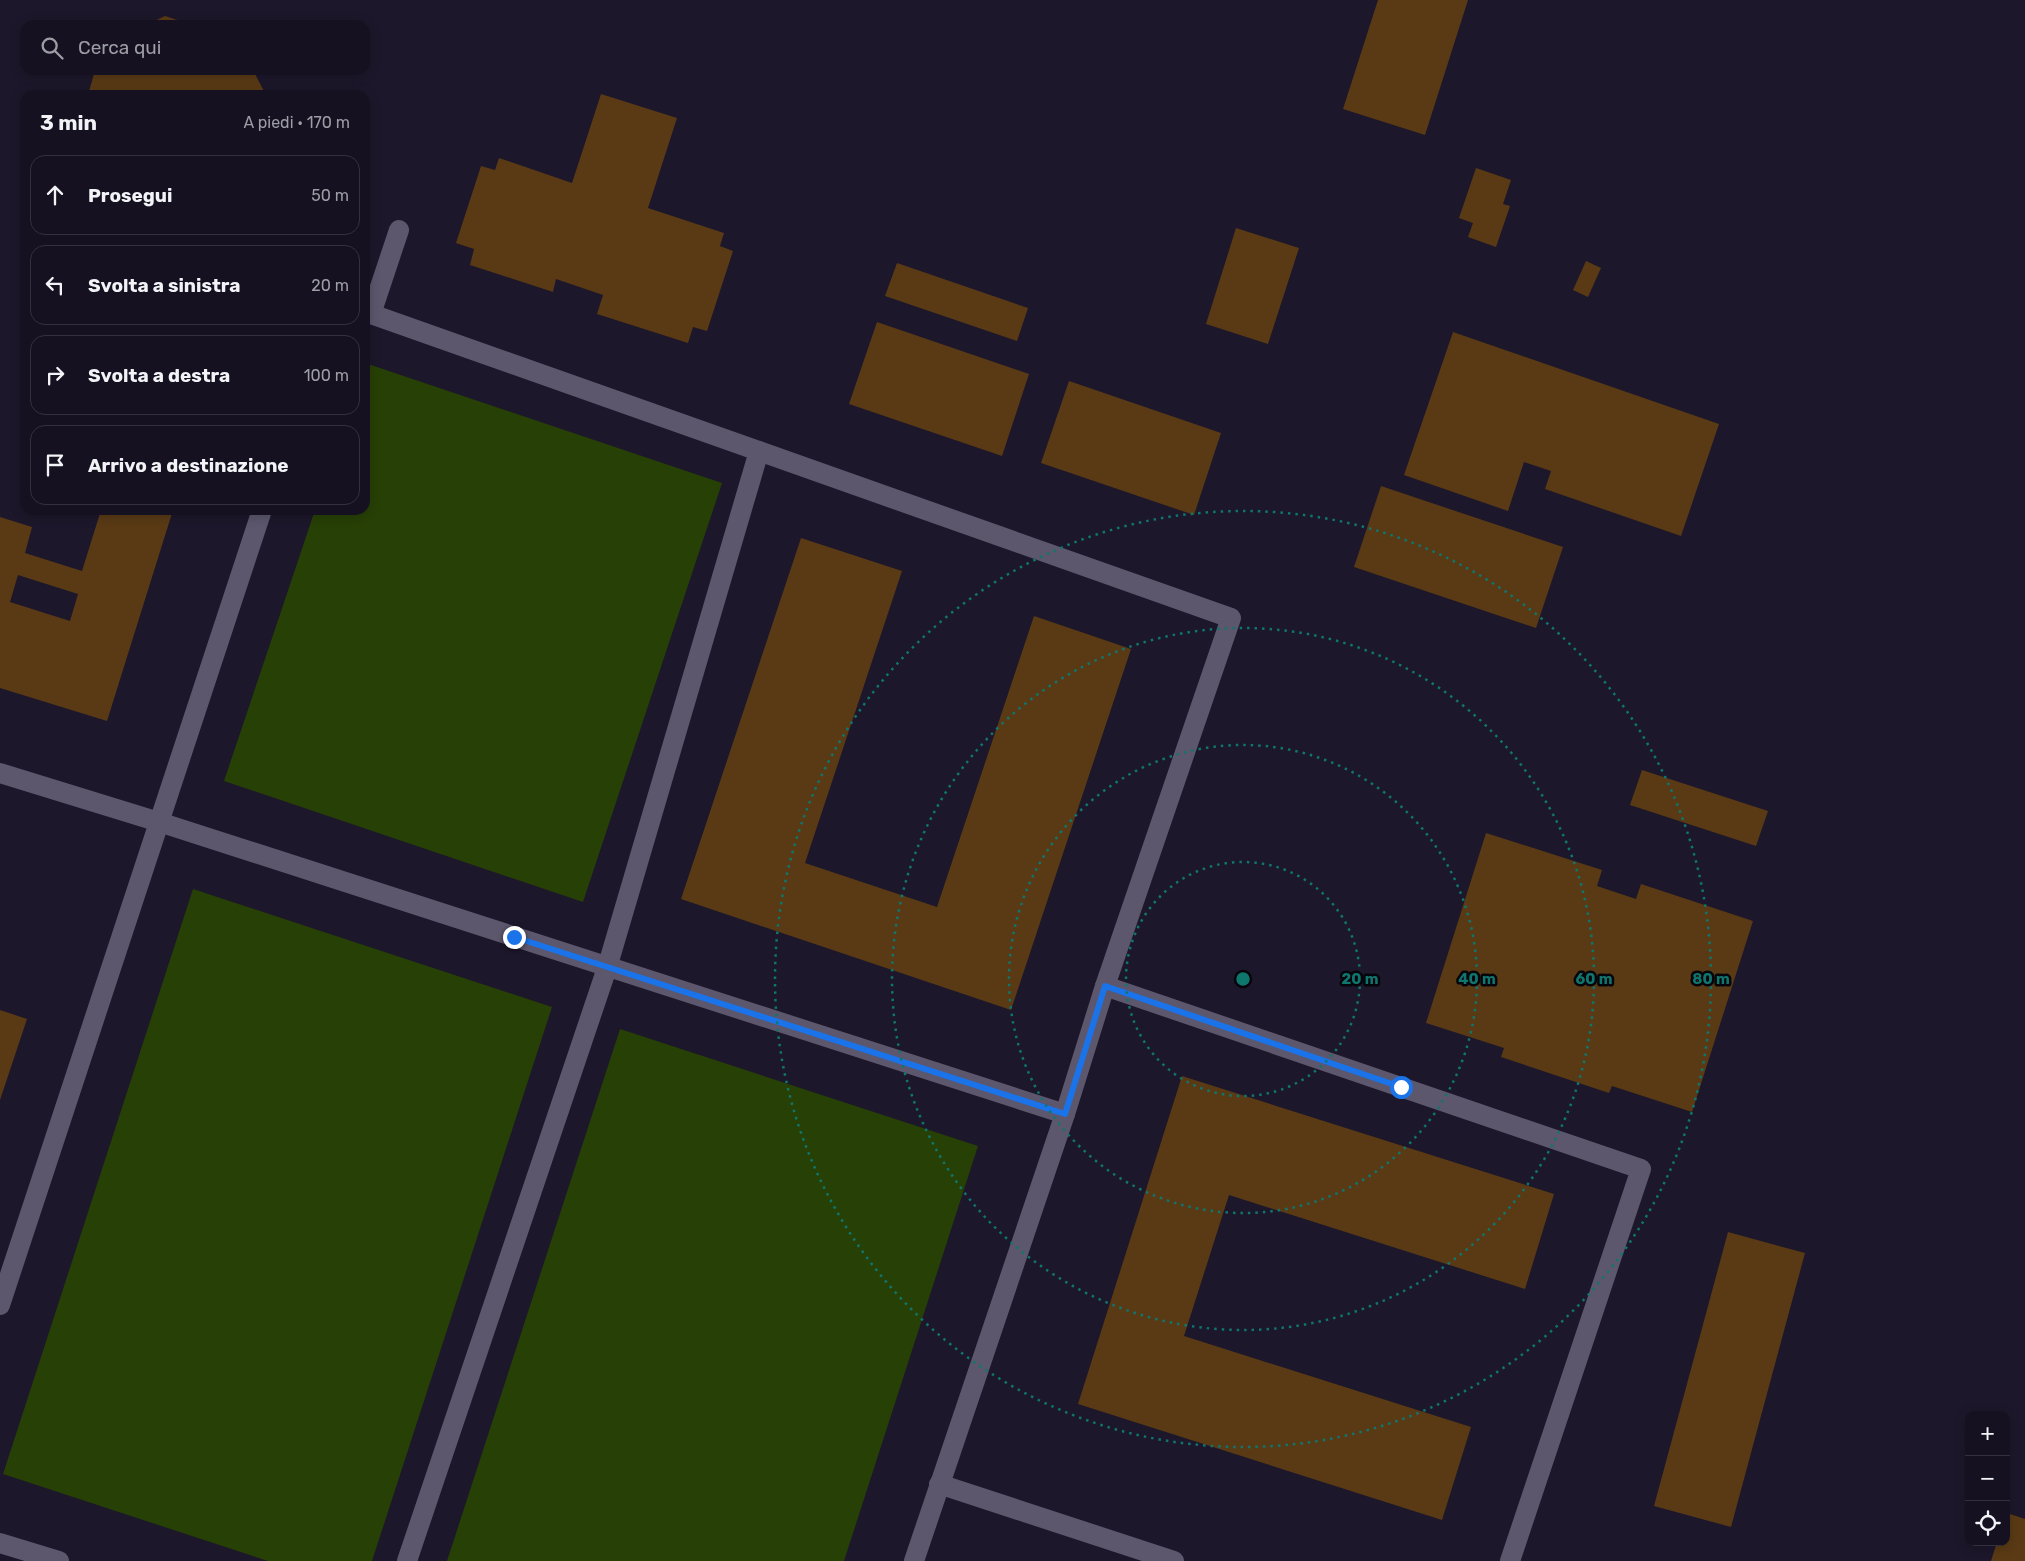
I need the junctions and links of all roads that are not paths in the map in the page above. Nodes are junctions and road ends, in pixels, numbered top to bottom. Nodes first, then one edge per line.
1 (399, 230) dead end
2 (370, 308) edge
3 (370, 314) edge
4 (759, 451) junction
5 (260, 515) edge
6 (0, 773) edge
7 (159, 822) junction
8 (607, 968) junction
9 (1105, 986) junction
10 (1065, 1114) junction
11 (0, 1305) edge
12 (939, 1484) junction
13 (0, 1542) edge
14 (58, 1561) edge
15 (407, 1561) edge
16 (914, 1561) edge
17 (1174, 1561) edge
18 (1510, 1561) edge

1 - 2 lane
3 - 4 lane
4 - 8 lane
4 - 9 lane
5 - 7 lane
6 - 7 lane
7 - 8 lane
7 - 11 lane
8 - 10 lane
8 - 15 lane
9 - 10 lane
9 - 18 lane
10 - 12 lane
12 - 16 lane
12 - 17 lane
13 - 14 lane

